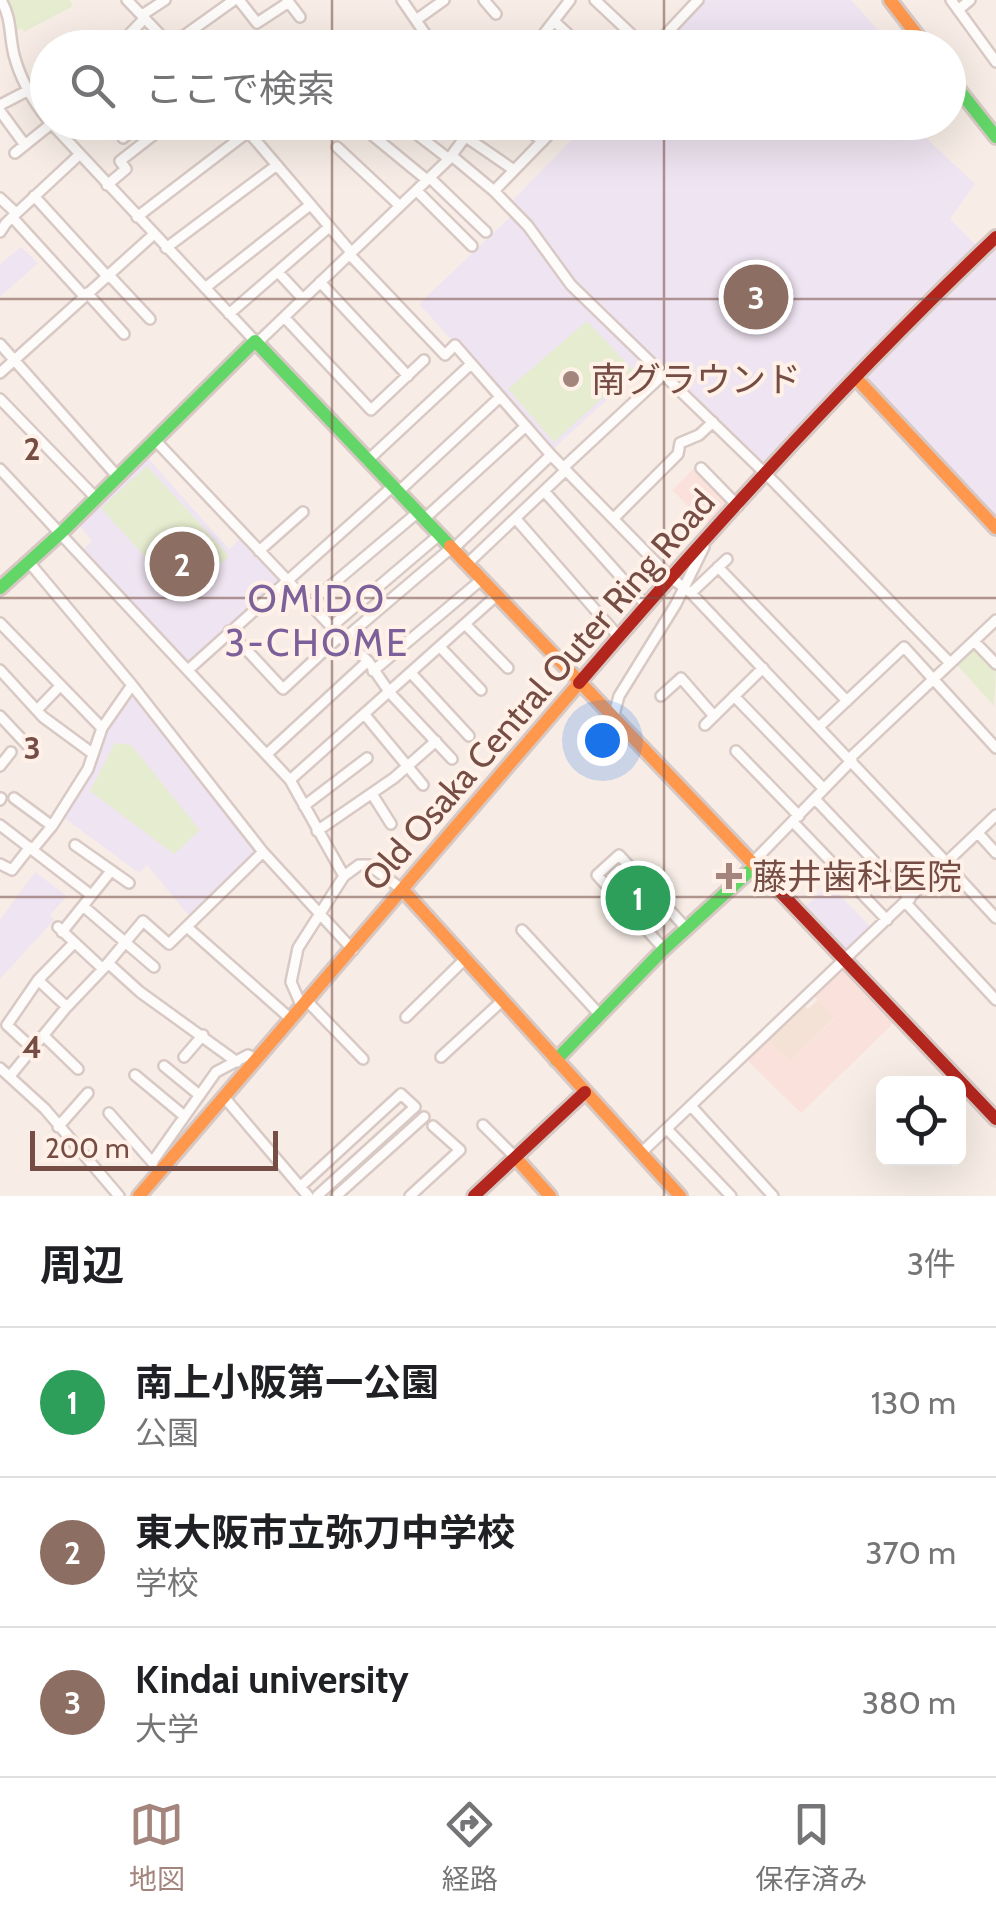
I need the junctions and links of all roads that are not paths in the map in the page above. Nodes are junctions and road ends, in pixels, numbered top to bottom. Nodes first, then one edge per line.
1 (126, 0) edge
2 (165, 0) edge
3 (237, 0) edge
4 (402, 0) edge
5 (444, 0) edge
6 (484, 0) edge
7 (570, 0) edge
8 (596, 0) edge
9 (890, 0) edge
10 (950, 0) edge
11 (970, 0) edge
12 (3, 1) edge
13 (288, 1) edge
14 (693, 2) edge
15 (958, 10) junction
16 (496, 14) dead end
17 (143, 17) junction
18 (300, 17) dead end
19 (416, 20) junction
20 (554, 21) junction
21 (132, 30) edge
22 (155, 30) edge
23 (193, 30) edge
24 (423, 30) edge
25 (547, 30) edge
26 (564, 30) edge
27 (628, 30) edge
28 (666, 30) edge
29 (913, 30) edge
30 (996, 62) edge
31 (29, 90) joint
32 (966, 99) edge
33 (0, 108) edge
34 (996, 137) edge
35 (31, 140) edge
36 (66, 140) edge
37 (147, 140) edge
38 (237, 140) edge
39 (255, 140) edge
40 (376, 140) edge
41 (426, 140) edge
42 (462, 140) edge
43 (483, 140) edge
44 (543, 141) edge
45 (25, 145) junction
46 (337, 147) dead end
47 (14, 153) dead end
48 (79, 154) junction
49 (451, 158) junction
50 (276, 165) junction
51 (514, 170) junction
52 (429, 179) junction
53 (107, 185) junction
54 (417, 191) junction
55 (494, 191) junction
56 (34, 196) junction
57 (0, 198) edge
58 (310, 205) junction
59 (400, 206) junction
60 (14, 215) junction
61 (136, 217) junction
62 (474, 221) junction
63 (330, 227) junction
64 (0, 232) edge
65 (486, 232) dead end
66 (153, 235) junction
67 (460, 235) junction
68 (996, 238) edge
69 (472, 246) dead end
70 (166, 248) junction
71 (350, 253) junction
72 (278, 272) junction
73 (108, 275) junction
74 (320, 282) junction
75 (204, 288) junction
76 (85, 295) junction
77 (303, 299) junction
78 (230, 314) junction
79 (284, 317) junction
80 (150, 319) dead end
81 (124, 334) dead end
82 (256, 342) junction
83 (0, 344) edge
84 (13, 358) junction
85 (424, 360) dead end
86 (471, 364) junction
87 (0, 373) edge
88 (665, 373) junction
89 (408, 376) junction
90 (856, 378) junction
91 (500, 397) junction
92 (0, 398) edge
93 (713, 422) junction
94 (526, 426) junction
95 (154, 439) junction
96 (551, 455) junction
97 (368, 461) junction
98 (702, 468) dead end
99 (565, 469) junction
100 (2, 473) edge
101 (117, 476) junction
102 (766, 477) junction
103 (394, 490) junction
104 (544, 492) junction
105 (95, 497) junction
106 (738, 506) junction
107 (303, 512) dead end
108 (420, 517) junction
109 (614, 518) junction
110 (516, 519) junction
111 (996, 528) edge
112 (62, 532) junction
113 (438, 536) junction
114 (710, 536) junction
115 (451, 550) junction
116 (259, 551) junction
117 (727, 559) dead end
118 (28, 561) junction
119 (466, 565) junction
120 (718, 567) junction
121 (670, 578) junction
122 (286, 580) junction
123 (481, 580) junction
124 (0, 588) edge
125 (687, 591) junction
126 (496, 596) junction
127 (309, 604) junction
128 (646, 605) junction
129 (996, 620) edge
130 (0, 623) edge
131 (464, 624) junction
132 (331, 627) junction
133 (230, 631) junction
134 (619, 637) junction
135 (341, 638) junction
136 (974, 640) junction
137 (440, 647) junction
138 (950, 663) junction
139 (996, 664) edge
140 (370, 666) junction
141 (508, 668) dead end
142 (763, 668) junction
143 (0, 670) edge
144 (188, 670) junction
145 (411, 673) junction
146 (934, 679) junction
147 (579, 684) junction
148 (132, 685) junction
149 (60, 686) junction
150 (480, 690) dead end
151 (390, 692) junction
152 (661, 696) dead end
153 (734, 696) junction
154 (847, 700) junction
155 (36, 710) junction
156 (365, 715) junction
157 (0, 716) edge
158 (714, 716) junction
159 (614, 718) junction
160 (705, 725) dead end
161 (820, 726) junction
162 (102, 728) junction
163 (468, 736) dead end
164 (436, 742) junction
165 (30, 748) dead end
166 (996, 748) edge
167 (736, 751) dead end
168 (12, 752) dead end
169 (92, 753) junction
170 (267, 754) junction
171 (366, 758) dead end
172 (452, 759) dead end
173 (851, 759) junction
174 (0, 765) edge
175 (407, 766) junction
176 (290, 780) junction
177 (424, 785) dead end
178 (824, 789) junction
179 (372, 794) junction
180 (14, 798) dead end
181 (815, 798) junction
182 (304, 806) junction
183 (996, 815) edge
184 (796, 819) junction
185 (390, 824) dead end
186 (0, 825) edge
187 (52, 826) junction
188 (317, 831) junction
189 (978, 833) junction
190 (75, 845) dead end
191 (32, 848) junction
192 (263, 852) junction
193 (996, 853) edge
194 (946, 863) junction
195 (753, 866) junction
196 (4, 867) edge
197 (111, 871) junction
198 (344, 876) junction
199 (0, 880) edge
200 (129, 883) dead end
201 (403, 890) junction
202 (653, 892) junction
203 (91, 896) junction
204 (908, 900) junction
205 (82, 906) junction
206 (631, 913) junction
207 (320, 915) junction
208 (996, 918) edge
209 (887, 920) junction
210 (186, 927) junction
211 (686, 928) junction
212 (522, 930) dead end
213 (126, 942) junction
214 (74, 943) junction
215 (664, 949) junction
216 (352, 950) junction
217 (466, 958) junction
218 (846, 961) junction
219 (106, 966) junction
220 (154, 966) dead end
221 (38, 980) junction
222 (503, 1000) junction
223 (996, 1000) edge
224 (305, 1005) junction
225 (67, 1006) junction
226 (600, 1014) junction
227 (406, 1016) dead end
228 (292, 1020) junction
229 (203, 1035) junction
230 (44, 1036) junction
231 (33, 1049) junction
232 (184, 1057) dead end
233 (440, 1057) dead end
234 (257, 1059) junction
235 (362, 1059) dead end
236 (556, 1060) junction
237 (237, 1062) junction
238 (164, 1066) dead end
239 (78, 1068) dead end
240 (4, 1075) edge
241 (135, 1075) dead end
242 (585, 1092) junction
243 (88, 1094) dead end
244 (198, 1094) junction
245 (224, 1097) junction
246 (691, 1106) junction
247 (108, 1113) dead end
248 (184, 1116) junction
249 (424, 1116) dead end
250 (996, 1119) edge
251 (483, 1125) dead end
252 (433, 1126) dead end
253 (58, 1127) junction
254 (667, 1129) junction
255 (642, 1153) junction
256 (516, 1158) junction
257 (153, 1161) junction
258 (156, 1176) junction
259 (300, 1187) junction
260 (119, 1196) edge
261 (139, 1196) edge
262 (308, 1196) edge
263 (317, 1196) edge
264 (336, 1196) edge
265 (410, 1196) edge
266 (474, 1196) edge
267 (550, 1196) edge
268 (680, 1196) edge
269 (731, 1196) edge
270 (773, 1196) edge

1 - 17 street
2 - 17 street
3 - 13 street
3 - 23 street
4 - 19 street
5 - 19 street
6 - 16 street
7 - 20 street
8 - 27 street
9 - 29 street
10 - 15 street
11 - 15 street
12 - 31 street
13 - 18 street
14 - 28 street
15 - 30 street
17 - 21 street
17 - 22 street
19 - 24 street
20 - 25 street
20 - 26 street
31 - 33 street
32 - 34 street
33 - 45 street
35 - 45 street
36 - 48 street
37 - 53 street
38 - 61 street
39 - 50 street
40 - 52 street
41 - 49 street
42 - 49 street
43 - 51 street
44 - 51 street
45 - 47 street
46 - 59 street
48 - 53 street
48 - 56 street
49 - 52 street
49 - 55 street
50 - 58 street
50 - 70 street
51 - 55 street
52 - 54 street
52 - 62 street
53 - 61 street
54 - 59 street
54 - 67 street
55 - 88 street
56 - 60 street
56 - 73 street
57 - 60 street
58 - 63 street
58 - 75 street
59 - 71 street
60 - 64 street
60 - 76 street
61 - 66 street
62 - 65 street
62 - 67 street
63 - 71 street
63 - 72 street
66 - 70 street
66 - 73 street
67 - 69 street
68 - 90 street, Old Osaka Central Outer Ring Road
70 - 75 street
71 - 74 street
71 - 86 street
72 - 77 street
72 - 78 street
73 - 76 street
73 - 80 street
74 - 77 street
74 - 89 street
75 - 78 street
76 - 81 street
76 - 84 street
77 - 79 street
78 - 82 street
79 - 82 street
79 - 89 street
82 - 95 street
82 - 97 street
83 - 84 street
84 - 87 street
84 - 101 street
85 - 89 street
86 - 91 street
86 - 97 street
88 - 93 street
88 - 99 street
90 - 102 street, Old Osaka Central Outer Ring Road
90 - 111 street
91 - 94 street
91 - 103 street
92 - 105 street
93 - 102 street
93 - 109 street
94 - 96 street
94 - 108 street
95 - 101 street
95 - 116 street
96 - 99 street
96 - 115 street
97 - 103 street
98 - 106 street
99 - 104 street
99 - 109 street
100 - 112 street
101 - 105 street
102 - 106 street, Old Osaka Central Outer Ring Road
102 - 138 street
103 - 108 street
103 - 122 street
104 - 110 street
104 - 128 street
105 - 112 street
106 - 114 street, Old Osaka Central Outer Ring Road
107 - 116 street
108 - 113 street
108 - 127 street
109 - 121 street
110 - 119 street
110 - 134 street
112 - 118 street
112 - 144 street
113 - 115 street
113 - 132 street
114 - 121 street, Old Osaka Central Outer Ring Road
114 - 125 street
115 - 119 street
115 - 135 street
116 - 122 street
117 - 120 street
118 - 124 street
118 - 148 street
119 - 123 street
120 - 125 street
120 - 154 street
121 - 125 street
121 - 128 street, Old Osaka Central Outer Ring Road
122 - 127 street
122 - 133 street
123 - 126 street
123 - 140 street
125 - 142 street
125 - 159 street
126 - 131 street
126 - 147 street
127 - 132 street
128 - 134 street, Old Osaka Central Outer Ring Road
129 - 136 street
130 - 149 street
131 - 137 street
131 - 141 street
132 - 135 street
133 - 135 street
133 - 144 street
134 - 147 street, Old Osaka Central Outer Ring Road
135 - 140 street
136 - 138 street
136 - 139 street
137 - 145 street
137 - 150 street
138 - 146 street
140 - 151 street
140 - 170 street
142 - 153 street
142 - 161 street
143 - 155 street
144 - 170 street
145 - 151 street
145 - 163 street
146 - 154 street
146 - 166 street
146 - 173 street
147 - 159 street
147 - 201 street, Old Osaka Central Outer Ring Road
148 - 162 street
148 - 192 street
149 - 155 street
149 - 162 street
151 - 156 street
151 - 164 street
152 - 158 street
153 - 158 street
153 - 178 street
154 - 161 street
155 - 169 street
156 - 175 street
156 - 176 street
157 - 165 street
158 - 160 street
159 - 195 street
161 - 173 street
162 - 169 street
164 - 172 street
164 - 175 street
167 - 184 street
168 - 174 street
169 - 187 street
170 - 176 street
171 - 182 street
173 - 178 street
173 - 194 street
175 - 177 street
175 - 179 street
176 - 182 street
178 - 181 street
179 - 185 street
179 - 188 street
180 - 187 street
181 - 184 street
181 - 204 street
182 - 188 street
183 - 189 street
184 - 195 street
184 - 209 street
186 - 191 street
187 - 191 street
188 - 198 street
189 - 193 street
189 - 194 street
190 - 197 street
191 - 196 street
191 - 203 street
192 - 207 street
192 - 210 street
194 - 204 street
194 - 208 street
195 - 211 street
195 - 218 street
196 - 199 street
197 - 200 street
197 - 203 street
198 - 201 street
198 - 207 street
201 - 216 street, Old Osaka Central Outer Ring Road
201 - 217 street
202 - 206 street
202 - 206 street
202 - 211 street
203 - 205 street
204 - 209 street
204 - 223 street
205 - 213 street
205 - 214 street
206 - 215 street
207 - 216 street
207 - 224 street
209 - 218 street
210 - 213 street
210 - 228 street
211 - 215 street
212 - 226 street
213 - 219 street
213 - 220 street
214 - 219 street
214 - 221 street
215 - 226 street
216 - 224 street, Old Osaka Central Outer Ring Road
217 - 222 street
217 - 227 street
218 - 246 street
218 - 250 street
219 - 225 street
219 - 229 street
221 - 225 street
221 - 231 street
222 - 233 street
222 - 236 street
224 - 228 street, Old Osaka Central Outer Ring Road
224 - 235 street
225 - 230 street
226 - 236 street
228 - 234 street, Old Osaka Central Outer Ring Road
229 - 232 street
229 - 237 street
230 - 231 street
230 - 239 street
231 - 240 street
234 - 237 street
234 - 245 street, Old Osaka Central Outer Ring Road
236 - 242 street
237 - 244 street
238 - 244 street
240 - 253 street
241 - 248 street
242 - 255 street
242 - 256 street
243 - 253 street
244 - 248 street
245 - 258 street, Old Osaka Central Outer Ring Road
245 - 259 street
246 - 254 street
246 - 270 street
247 - 257 street
248 - 257 street
249 - 264 street
251 - 256 street
252 - 265 street
253 - 260 street
254 - 255 street
254 - 269 street
255 - 268 street
256 - 266 street
256 - 267 street
257 - 258 street
258 - 261 street, Old Osaka Central Outer Ring Road
259 - 262 street
259 - 263 street

